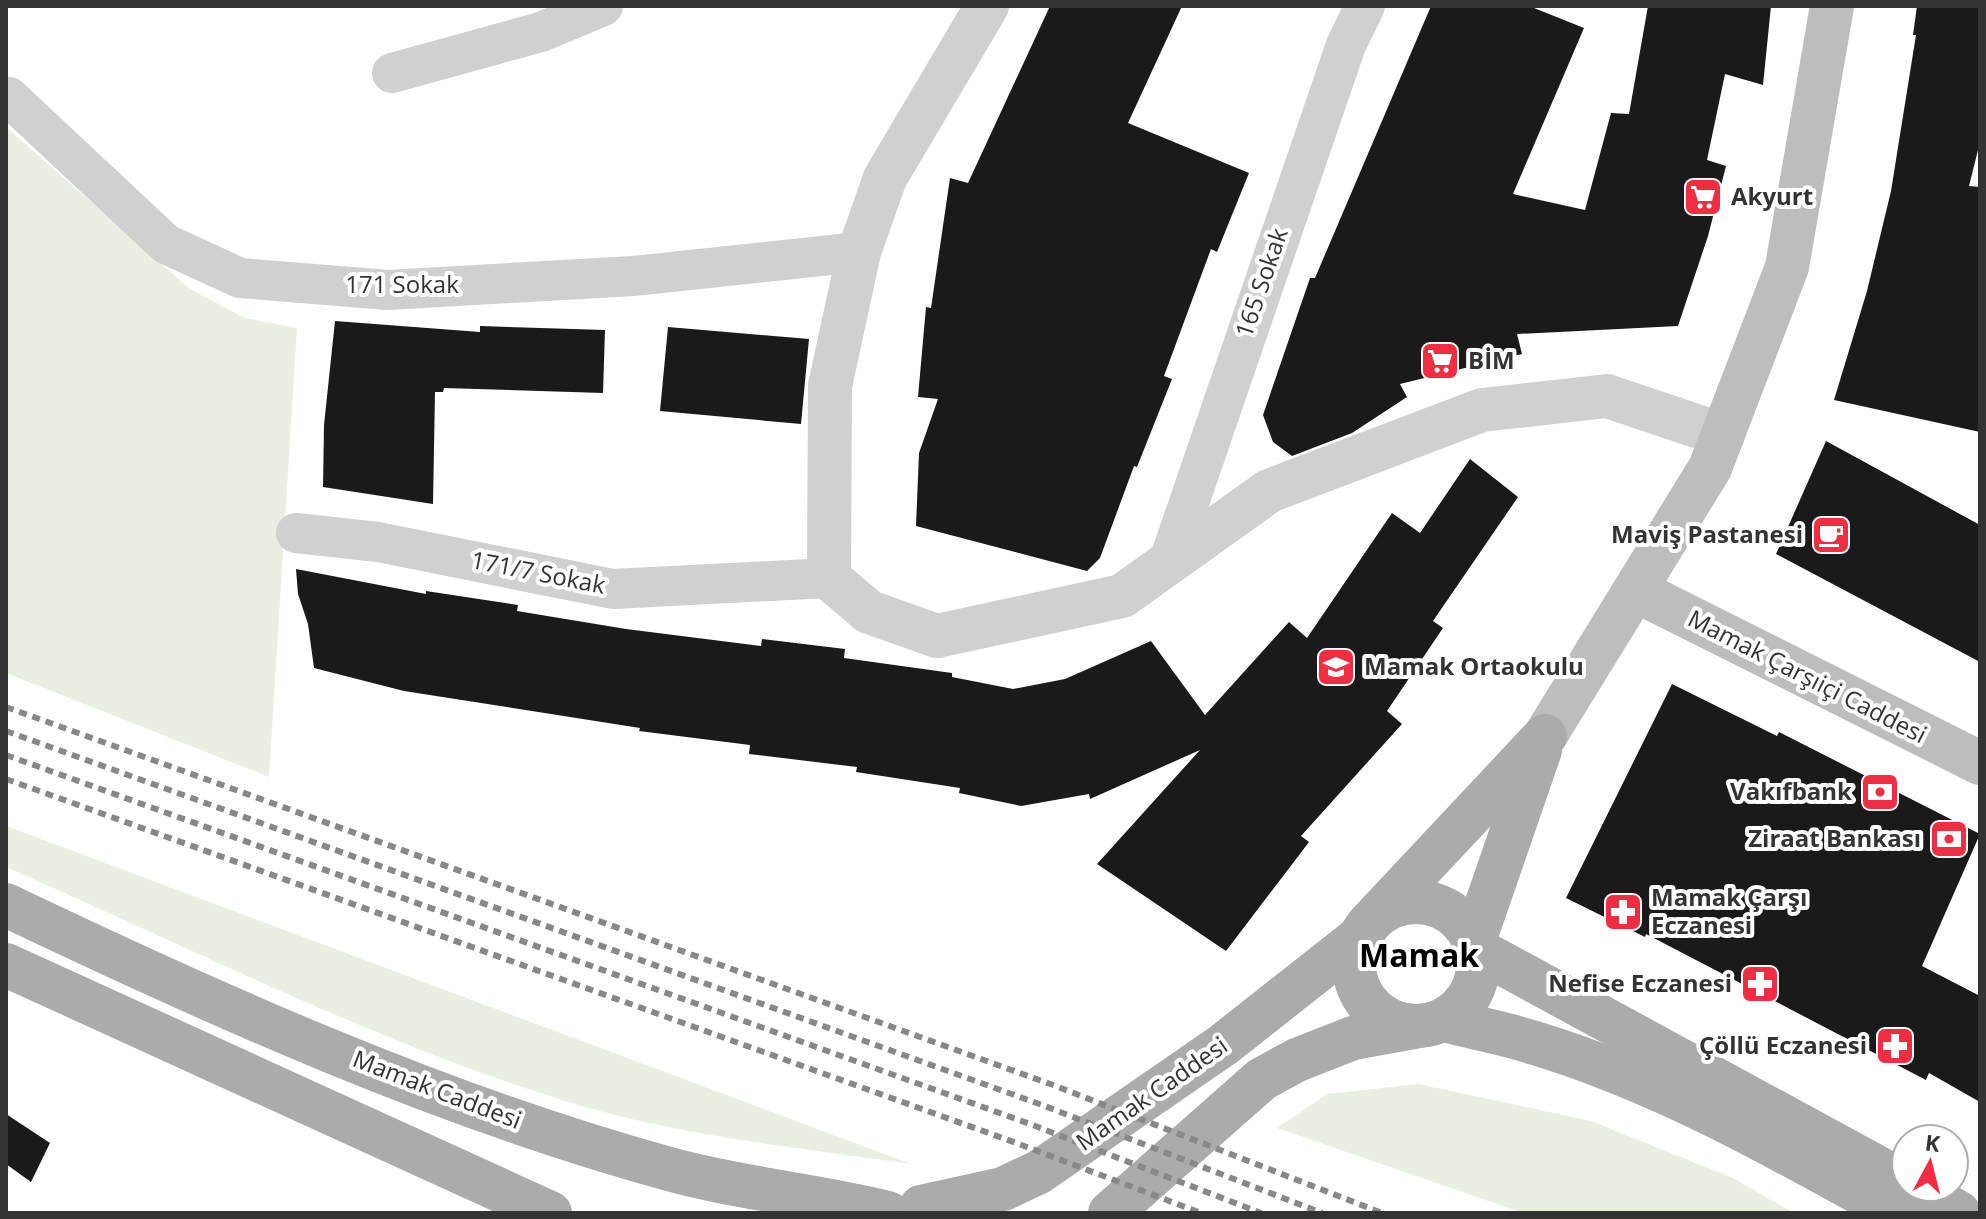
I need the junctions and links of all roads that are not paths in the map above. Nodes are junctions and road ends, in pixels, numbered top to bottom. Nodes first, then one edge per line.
1 (603, 6) edge
2 (987, 6) edge
3 (1365, 6) edge
4 (1832, 6) edge
5 (392, 73) dead end
6 (9, 97) dead end
7 (859, 252) junction
8 (1723, 435) junction
9 (296, 533) dead end
10 (1168, 564) junction
11 (829, 578) junction
12 (1635, 590) junction
13 (1545, 736) junction
14 (1980, 763) edge
15 (6, 905) edge
16 (1366, 928) junction
17 (1475, 945) junction
18 (6, 965) edge
19 (1432, 1023) junction
20 (1890, 1174) edge
21 (1941, 1203) edge
22 (915, 1212) edge
23 (550, 1213) edge
24 (1110, 1213) edge
25 (1896, 1213) edge
26 (1959, 1213) edge

1 - 5 street
2 - 7 street
3 - 10 street, 165 Sokak
4 - 8 main road
6 - 7 street, 171 Sokak
7 - 11 street
8 - 10 street
8 - 12 main road
9 - 11 street, 171/7 Sokak
10 - 11 street
12 - 13 main road
12 - 14 main road, Mamak Çarşıiçi Caddesi
13 - 16 main road
13 - 17 main road
15 - 22 main road, Mamak Caddesi
16 - 17 main road
16 - 19 main road
16 - 22 main road, Mamak Caddesi
17 - 19 main road
17 - 20 main road
18 - 23 main road
19 - 24 main road
19 - 25 main road
21 - 26 main road

